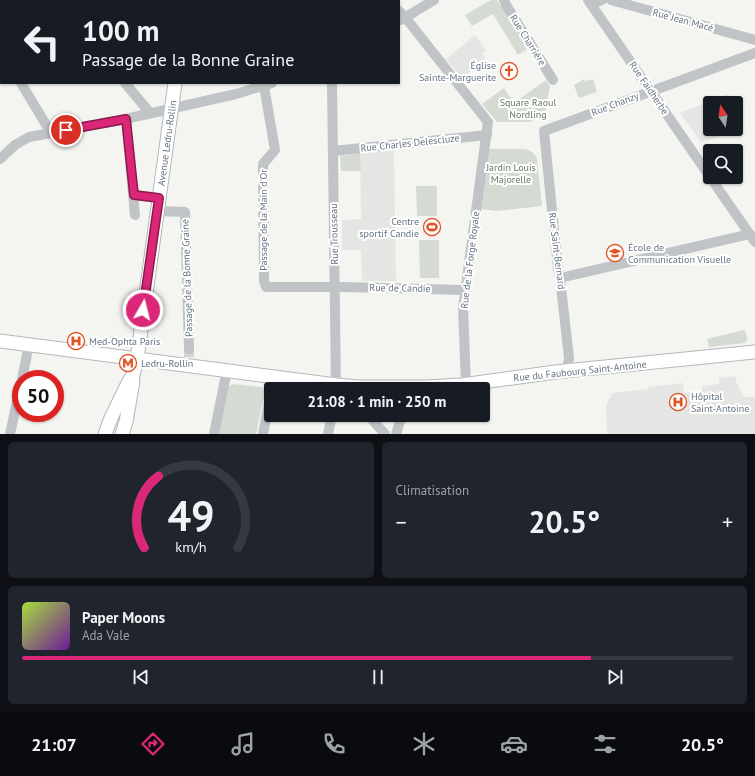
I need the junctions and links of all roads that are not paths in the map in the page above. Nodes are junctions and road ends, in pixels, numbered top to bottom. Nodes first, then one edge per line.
1 (434, 0) edge
2 (504, 0) edge
3 (602, 0) edge
4 (614, 0) edge
5 (590, 2) edge
6 (401, 17) edge
7 (755, 40) edge
8 (755, 53) edge
9 (553, 80) dead end
10 (22, 84) edge
11 (126, 84) edge
12 (175, 84) edge
13 (268, 84) edge
14 (332, 84) edge
15 (651, 91) junction
16 (172, 109) junction
17 (150, 113) junction
18 (126, 119) junction
19 (544, 131) joint
20 (51, 133) junction
21 (487, 135) junction
22 (333, 151) junction
23 (1, 156) edge
24 (703, 167) edge
25 (715, 184) edge
26 (134, 195) junction
27 (159, 198) junction
28 (157, 211) junction
29 (135, 215) dead end
30 (752, 238) edge
31 (560, 278) junction
32 (266, 287) joint
33 (334, 287) junction
34 (465, 290) junction
35 (0, 341) edge
36 (29, 345) junction
37 (755, 352) edge
38 (189, 357) junction
39 (137, 359) junction
40 (24, 370) edge
41 (227, 370) junction
42 (567, 370) junction
43 (133, 376) junction
44 (269, 382) edge
45 (336, 382) edge
46 (466, 382) edge
47 (486, 382) edge
48 (13, 422) edge
49 (265, 422) edge
50 (331, 422) edge
51 (374, 422) edge
52 (400, 422) edge
53 (110, 427) edge
54 (124, 428) edge
55 (10, 434) edge
56 (214, 434) edge
57 (263, 434) edge
58 (328, 434) edge
59 (385, 434) edge
60 (396, 434) edge

1 - 6 street
2 - 9 street, Rue Charrière
3 - 5 street
4 - 7 street, Rue Jean Macé
5 - 15 street, Rue Faidherbe
6 - 21 street
8 - 15 street, Rue Chanzy
10 - 20 street
11 - 17 street
12 - 16 main road, Avenue Ledru-Rollin
13 - 16 street
13 - 32 street, Passage de la Main d'Or
14 - 22 street, Rue Trousseau
15 - 19 street, Rue Chanzy
15 - 24 street, Rue Faidherbe
16 - 17 street
16 - 27 main road, Avenue Ledru-Rollin
17 - 18 street
18 - 20 street
18 - 26 street
19 - 31 street, Rue Saint-Bernard
20 - 23 street
21 - 22 street, Rue Charles Delescluze
21 - 34 street, Rue de la Forge Royale
22 - 33 street, Rue Trousseau
25 - 30 street, Rue Faidherbe
26 - 27 street
26 - 29 street
27 - 28 main road, Avenue Ledru-Rollin
28 - 38 street, Passage de la Bonne Graine
28 - 39 main road, Avenue Ledru-Rollin
30 - 31 street
31 - 42 street, Rue Saint-Bernard
32 - 33 street, Rue de Candie
33 - 34 street, Rue de Candie
33 - 45 street, Rue Trousseau
34 - 46 street, Rue de la Forge Royale
35 - 36 main road, Rue du Faubourg Saint-Antoine
36 - 39 main road, Rue du Faubourg Saint-Antoine
36 - 40 street
37 - 42 main road, Rue du Faubourg Saint-Antoine
38 - 39 main road, Rue du Faubourg Saint-Antoine
38 - 41 main road, Rue du Faubourg Saint-Antoine
39 - 43 main road, Avenue Ledru-Rollin
41 - 44 main road, Rue du Faubourg Saint-Antoine
41 - 56 street
42 - 47 main road, Rue du Faubourg Saint-Antoine
43 - 53 main road, Avenue Ledru-Rollin
43 - 54 main road
48 - 55 street
49 - 57 street
50 - 58 street
51 - 59 street
52 - 60 street
53 - 54 main road

